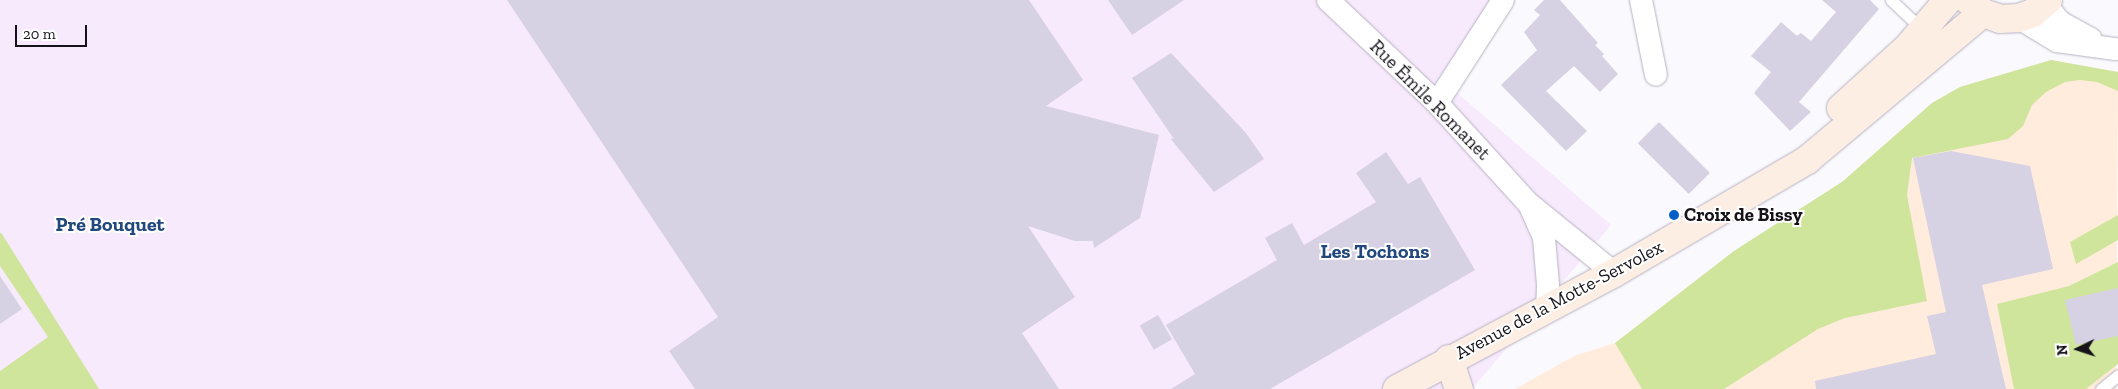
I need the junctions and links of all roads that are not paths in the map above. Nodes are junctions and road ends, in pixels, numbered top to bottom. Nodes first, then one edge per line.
1 (1328, 0) edge
2 (1504, 0) edge
3 (1641, 0) edge
4 (1891, 0) edge
5 (1948, 0) edge
6 (2046, 2) edge
7 (1976, 7) edge
8 (2019, 18) junction
9 (1932, 39) junction
10 (2116, 50) edge
11 (1656, 75) dead end
12 (1437, 103) junction
13 (1528, 203) junction
14 (1614, 273) junction
15 (1547, 309) junction
16 (1449, 359) junction
17 (2118, 376) edge
18 (1397, 389) edge
19 (1459, 389) edge
20 (2100, 389) edge

1 - 12 street, Rue Émile Romanet
2 - 12 street
3 - 11 street
4 - 9 lane
5 - 9 main road, Avenue de la Motte-Servolex
6 - 8 main road
6 - 10 street
7 - 8 main road
7 - 9 main road, Avenue de la Motte-Servolex
8 - 10 street
9 - 14 main road, Avenue de la Motte-Servolex
12 - 13 street, Rue Émile Romanet
13 - 14 street, Rue Émile Romanet
13 - 15 street, Rue Émile Romanet
14 - 15 main road, Avenue de la Motte-Servolex
15 - 16 main road, Avenue de la Motte-Servolex
16 - 18 main road, Avenue de la Motte-Servolex
16 - 19 main road
17 - 20 lane

